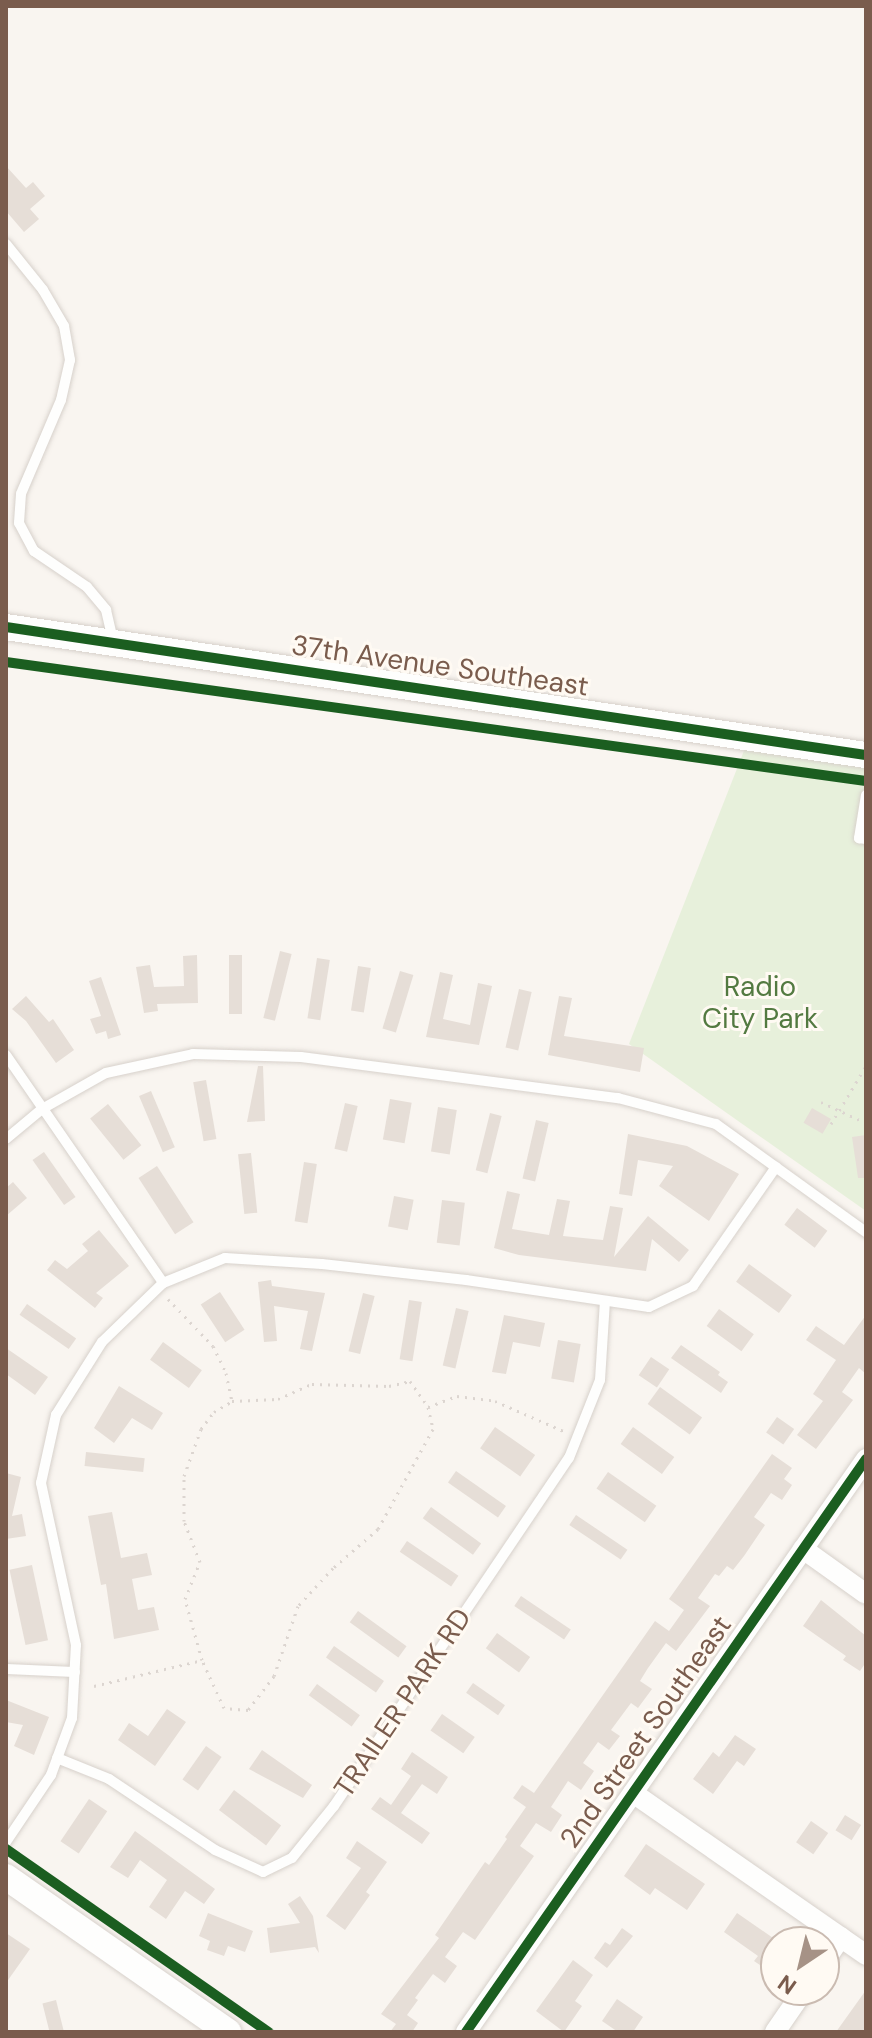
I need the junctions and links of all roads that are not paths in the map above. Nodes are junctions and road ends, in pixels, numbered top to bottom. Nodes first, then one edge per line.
1 (6, 244) edge
2 (6, 627) edge
3 (113, 643) junction
4 (866, 755) edge
5 (866, 795) edge
6 (866, 839) edge
7 (6, 1055) edge
8 (42, 1109) junction
9 (6, 1139) edge
10 (776, 1167) junction
11 (866, 1232) edge
12 (163, 1283) junction
13 (605, 1301) junction
14 (866, 1459) edge
15 (803, 1549) junction
16 (866, 1594) edge
17 (6, 1669) edge
18 (75, 1672) junction
19 (57, 1758) junction
20 (633, 1793) junction
21 (6, 1842) edge
22 (6, 1877) edge
23 (841, 1937) joint
24 (866, 1955) edge
25 (793, 2006) edge
26 (228, 2032) edge
27 (466, 2032) edge
28 (775, 2032) edge

1 - 3 lane
2 - 3 street, 37th Avenue Southeast
3 - 4 street, 37th Avenue Southeast
5 - 6 lane
7 - 8 lane
8 - 9 lane
8 - 10 lane
8 - 12 lane
10 - 11 lane
10 - 13 lane
12 - 13 lane
12 - 18 lane
13 - 19 lane, TRAILER PARK RD
14 - 15 street, 2nd Street Southeast
15 - 16 street
15 - 20 street, 2nd Street Southeast
17 - 18 lane
18 - 19 lane
19 - 21 lane
20 - 23 street
20 - 27 street, 2nd Street Southeast
22 - 26 street
23 - 24 street
25 - 28 street

